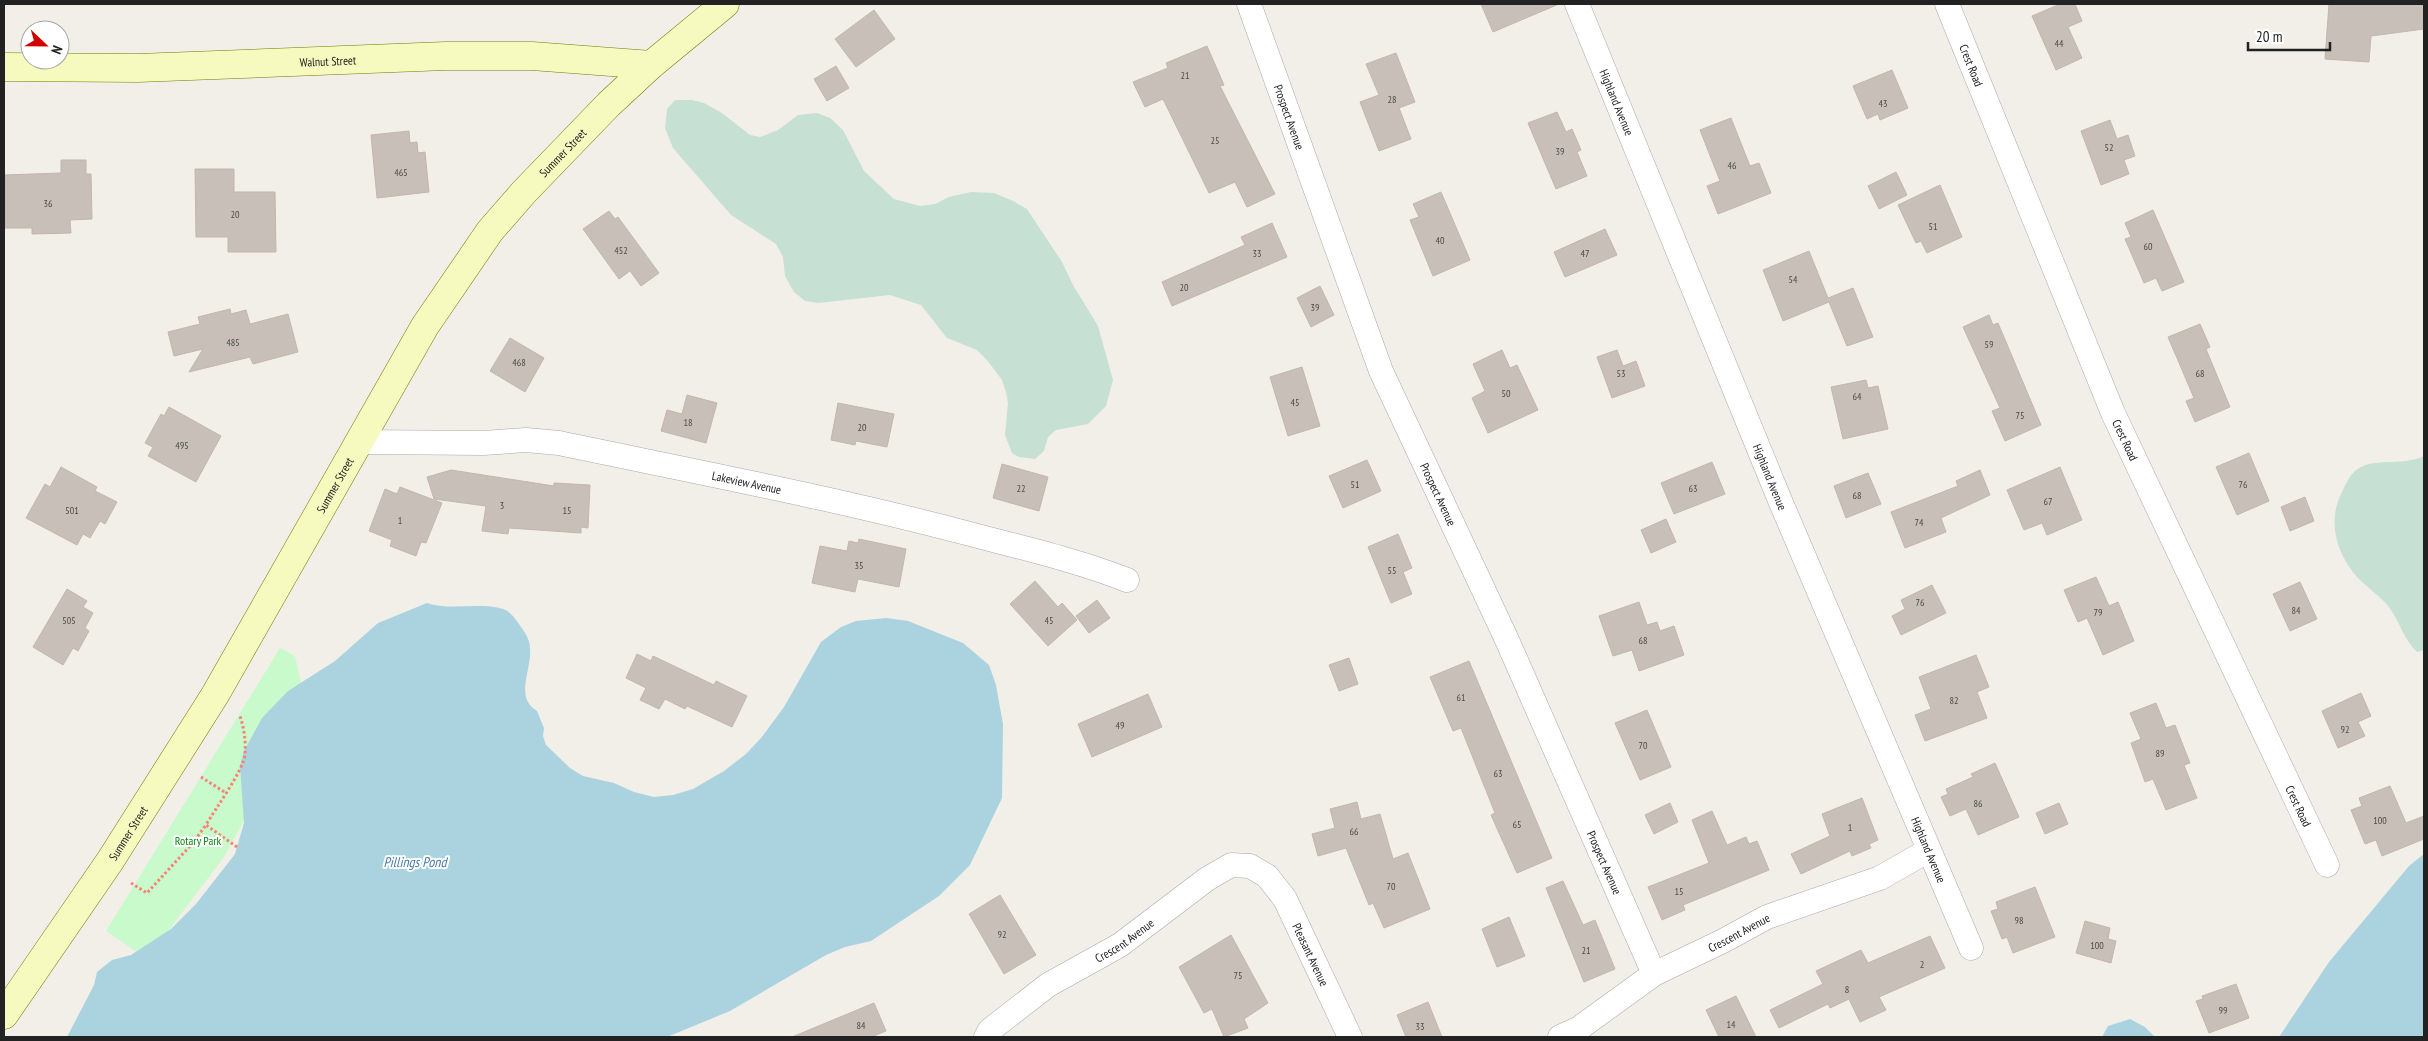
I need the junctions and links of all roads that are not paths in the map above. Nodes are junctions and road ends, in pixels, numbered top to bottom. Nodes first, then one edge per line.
1 (725, 4) edge
2 (1249, 4) edge
3 (1577, 4) edge
4 (1947, 4) edge
5 (651, 65) junction
6 (4, 67) edge
7 (358, 442) junction
8 (1127, 580) dead end
9 (1929, 850) junction
10 (2327, 866) dead end
11 (1267, 876) joint
12 (1972, 948) dead end
13 (1654, 974) junction
14 (4, 1015) edge
15 (986, 1037) edge
16 (1350, 1037) edge
17 (1560, 1037) edge

1 - 5 main road, Summer Street
2 - 13 street, Prospect Avenue
3 - 9 street, Highland Avenue
4 - 10 street, Crest Road
5 - 6 main road, Walnut Street
5 - 7 main road, Summer Street
7 - 8 street, Lakeview Avenue
7 - 14 main road, Summer Street
9 - 12 street, Highland Avenue
9 - 13 street, Crescent Avenue
11 - 15 street, Crescent Avenue
11 - 16 street, Pleasant Avenue
13 - 17 street, Crescent Avenue

